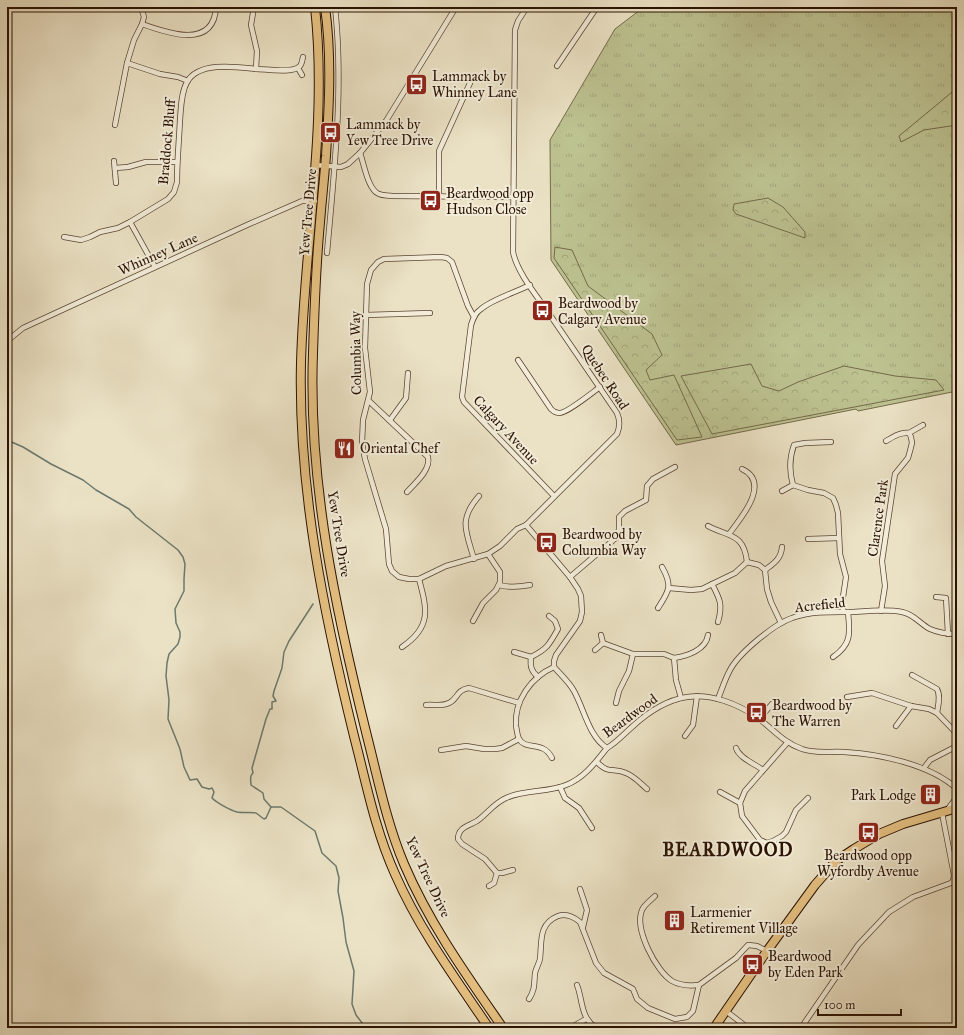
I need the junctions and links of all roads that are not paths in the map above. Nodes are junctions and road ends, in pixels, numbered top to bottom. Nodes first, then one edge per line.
1 (141, 7) edge
2 (216, 7) edge
3 (254, 7) edge
4 (315, 7) edge
5 (325, 7) edge
6 (334, 7) edge
7 (456, 7) edge
8 (527, 7) edge
9 (597, 7) edge
10 (142, 24) junction
11 (303, 58) dead end
12 (126, 63) junction
13 (557, 66) dead end
14 (298, 68) junction
15 (256, 69) junction
16 (302, 75) dead end
17 (188, 81) junction
18 (470, 83) dead end
19 (115, 125) dead end
20 (360, 153) junction
21 (114, 161) dead end
22 (177, 162) junction
23 (315, 165) junction
24 (325, 166) junction
25 (334, 167) junction
26 (114, 168) junction
27 (116, 183) dead end
28 (439, 196) junction
29 (514, 197) junction
30 (312, 200) junction
31 (323, 201) junction
32 (130, 222) junction
33 (64, 237) dead end
34 (327, 254) dead end
35 (155, 267) junction
36 (530, 285) junction
37 (430, 313) dead end
38 (366, 315) junction
39 (474, 317) junction
40 (7, 341) edge
41 (518, 360) dead end
42 (408, 373) dead end
43 (600, 387) junction
44 (369, 400) junction
45 (313, 415) junction
46 (301, 416) junction
47 (390, 420) junction
48 (923, 425) dead end
49 (909, 433) junction
50 (886, 441) dead end
51 (832, 442) dead end
52 (675, 467) dead end
53 (742, 469) dead end
54 (793, 485) junction
55 (782, 491) dead end
56 (407, 492) dead end
57 (479, 496) dead end
58 (554, 496) junction
59 (526, 525) junction
60 (708, 526) dead end
61 (729, 534) junction
62 (839, 538) junction
63 (808, 539) dead end
64 (326, 545) junction
65 (314, 546) junction
66 (782, 547) dead end
67 (488, 554) junction
68 (474, 559) junction
69 (747, 562) junction
70 (662, 567) dead end
71 (765, 570) junction
72 (570, 577) junction
73 (419, 579) junction
74 (712, 584) junction
75 (499, 585) junction
76 (530, 585) dead end
77 (669, 588) junction
78 (936, 597) dead end
79 (658, 608) dead end
80 (881, 611) junction
81 (845, 612) junction
82 (549, 616) dead end
83 (473, 622) dead end
84 (718, 622) dead end
85 (782, 623) junction
86 (948, 634) junction
87 (957, 634) edge
88 (601, 635) dead end
89 (708, 635) dead end
90 (603, 644) junction
91 (402, 647) dead end
92 (595, 650) dead end
93 (514, 652) dead end
94 (633, 654) junction
95 (833, 657) dead end
96 (531, 658) junction
97 (674, 658) junction
98 (554, 667) junction
99 (912, 675) dead end
100 (538, 677) junction
101 (697, 696) junction
102 (681, 698) junction
103 (847, 698) dead end
104 (718, 699) junction
105 (519, 703) junction
106 (616, 703) dead end
107 (772, 704) dead end
108 (426, 705) dead end
109 (911, 706) junction
110 (937, 713) junction
111 (759, 719) junction
112 (896, 726) dead end
113 (957, 734) edge
114 (685, 736) dead end
115 (519, 739) junction
116 (787, 743) junction
117 (957, 746) edge
118 (607, 748) junction
119 (736, 748) dead end
120 (441, 750) dead end
121 (552, 758) dead end
122 (597, 762) junction
123 (924, 768) junction
124 (763, 770) junction
125 (560, 787) junction
126 (646, 789) dead end
127 (957, 789) edge
128 (720, 792) dead end
129 (957, 794) edge
130 (808, 798) dead end
131 (740, 803) junction
132 (957, 808) edge
133 (944, 812) junction
134 (592, 828) dead end
135 (396, 844) junction
136 (384, 848) junction
137 (513, 870) dead end
138 (497, 873) junction
139 (490, 886) dead end
140 (580, 889) dead end
141 (655, 896) dead end
142 (583, 927) junction
143 (767, 951) junction
144 (577, 985) dead end
145 (699, 985) junction
146 (529, 999) dead end
147 (726, 1011) junction
148 (586, 1019) junction
149 (489, 1028) edge
150 (503, 1028) edge
151 (570, 1028) edge
152 (596, 1028) edge
153 (714, 1028) edge
154 (748, 1028) edge
155 (801, 1028) edge

1 - 10 street
2 - 10 street
3 - 15 street
4 - 23 highway, Yew Tree Drive
5 - 24 highway, Yew Tree Drive
6 - 25 street
7 - 20 street
8 - 29 street, Quebec Road
9 - 13 street
10 - 12 street
11 - 14 street
12 - 17 street
12 - 19 street
14 - 15 street, Braddock Bluff
14 - 16 street
15 - 17 street, Braddock Bluff
17 - 22 street, Braddock Bluff
18 - 28 street
20 - 25 street
20 - 28 street
21 - 26 street
22 - 26 street
22 - 32 street, Braddock Bluff
23 - 24 street
23 - 30 highway, Yew Tree Drive
24 - 25 street
24 - 31 highway, Yew Tree Drive
25 - 34 street
26 - 27 street
28 - 29 street
29 - 36 street, Quebec Road
30 - 31 street, Whinney Lane
30 - 35 street, Whinney Lane
30 - 46 highway, Yew Tree Drive
31 - 45 highway, Yew Tree Drive
32 - 33 street
32 - 35 street
35 - 40 street, Whinney Lane
36 - 39 street
36 - 43 street, Quebec Road
37 - 38 street
38 - 39 street, Columbia Way
38 - 44 street, Columbia Way
39 - 58 street, Calgary Avenue
41 - 43 street
42 - 47 street
43 - 58 street, Quebec Road
44 - 47 street
44 - 73 street, Columbia Way
45 - 46 highway
45 - 64 highway, Yew Tree Drive
46 - 65 highway, Yew Tree Drive
47 - 56 street
48 - 49 street
49 - 50 street
49 - 80 street, Clarence Park
51 - 54 street
52 - 72 street
53 - 61 street
54 - 55 street
54 - 62 street
57 - 68 street
58 - 59 street, Quebec Road
59 - 67 street
59 - 72 street
60 - 61 street
61 - 69 street
62 - 63 street
62 - 81 street
64 - 65 highway
64 - 135 highway, Yew Tree Drive
65 - 136 highway, Yew Tree Drive
66 - 71 street
67 - 68 street
67 - 75 street
68 - 73 street
69 - 71 street
69 - 74 street
70 - 77 street
71 - 85 street
72 - 98 street
73 - 91 street
74 - 77 street
74 - 84 street
75 - 76 street
75 - 83 street
77 - 79 street
78 - 86 street
80 - 81 street, Acrefield
80 - 86 street, Acrefield
81 - 85 street, Acrefield
81 - 95 street
82 - 96 street
85 - 104 street, Acrefield
86 - 87 street, Acrefield
88 - 90 street
89 - 97 street
90 - 92 street
90 - 94 street
93 - 96 street
94 - 97 street
94 - 106 street
96 - 100 street
97 - 102 street
98 - 100 street
98 - 118 street, Beardwood
99 - 110 street
100 - 105 street
101 - 102 street, Beardwood
101 - 104 street, Beardwood
101 - 114 street
102 - 118 street, Beardwood
103 - 109 street
104 - 111 street, Beardwood
105 - 108 street
105 - 115 street
107 - 111 street
109 - 110 street
109 - 112 street
110 - 113 street
111 - 116 street, Beardwood
115 - 120 street
115 - 121 street
116 - 123 street, Beardwood
116 - 124 street
117 - 123 street
118 - 122 street
119 - 124 street
122 - 125 street
122 - 126 street
123 - 127 street, Beardwood
124 - 131 street
125 - 134 street
125 - 138 street
128 - 131 street
129 - 133 street
130 - 131 street
132 - 133 highway
133 - 143 highway
133 - 155 street
135 - 136 highway
135 - 150 highway, Yew Tree Drive
136 - 149 highway, Yew Tree Drive
137 - 138 street
138 - 139 street
140 - 142 street
141 - 145 street
142 - 145 street
142 - 146 street
143 - 145 street
143 - 147 highway
144 - 148 street
147 - 153 highway
147 - 154 street
148 - 151 street
148 - 152 street

